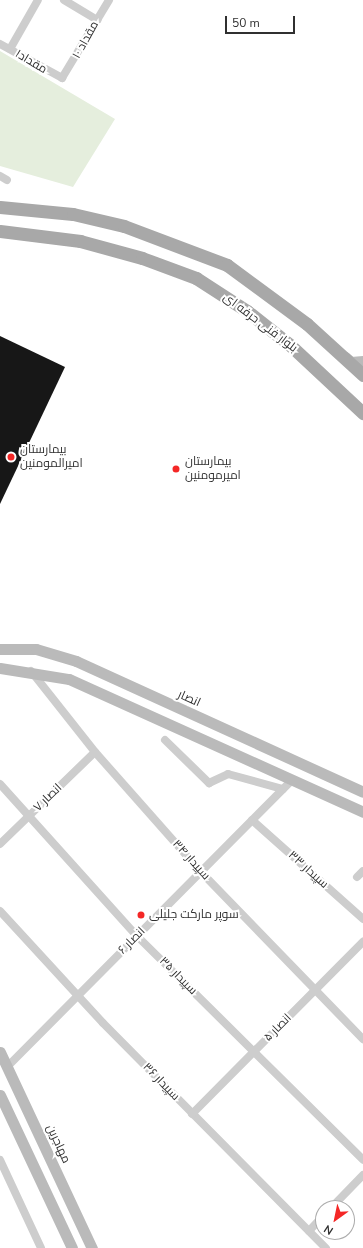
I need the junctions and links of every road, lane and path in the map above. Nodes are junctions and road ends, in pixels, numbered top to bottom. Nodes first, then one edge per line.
1 (38, 0) edge
2 (64, 0) edge
3 (109, 0) edge
4 (97, 20) junction
5 (0, 44) edge
6 (10, 49) junction
7 (62, 78) joint
8 (0, 207) edge
9 (0, 231) edge
10 (341, 353) junction
11 (363, 361) edge
12 (363, 375) edge
13 (363, 413) edge
14 (0, 649) edge
15 (0, 668) edge
16 (30, 671) junction
17 (151, 695) junction
18 (143, 713) junction
19 (165, 740) dead end
20 (95, 752) junction
21 (304, 765) junction
22 (292, 780) junction
23 (0, 784) edge
24 (283, 789) junction
25 (363, 792) edge
26 (363, 812) edge
27 (29, 816) junction
28 (252, 820) junction
29 (0, 844) edge
30 (201, 872) junction
31 (0, 911) edge
32 (363, 919) edge
33 (137, 936) junction
34 (363, 942) edge
35 (315, 990) junction
36 (78, 996) junction
37 (363, 1040) edge
38 (0, 1052) edge
39 (253, 1052) junction
40 (7, 1067) junction
41 (0, 1095) edge
42 (192, 1114) junction
43 (0, 1160) edge
44 (363, 1160) edge
45 (363, 1175) edge
46 (339, 1200) edge
47 (315, 1225) edge
48 (309, 1231) junction
49 (41, 1248) edge
50 (72, 1248) edge
51 (92, 1248) edge
52 (326, 1248) edge

1 - 6 street
2 - 4 street
3 - 4 street, مقداد ۱۰
4 - 7 street, مقداد ۱۰
5 - 6 street, مقداد۱
6 - 7 street, مقداد۱
8 - 10 main road
9 - 13 main road, بلوار فنی حرفه ای
10 - 11 main road
10 - 12 main road
14 - 17 main road, انصار
15 - 16 main road
16 - 18 main road
16 - 20 street, سپیدار ۳۴
17 - 18 main road
17 - 21 main road, انصار
18 - 22 main road
19 - 24 street
20 - 27 street, انصار ۷
20 - 30 street, سپیدار ۳۴
21 - 22 main road
21 - 25 main road, انصار
22 - 24 street, انصار ۶
22 - 26 main road
23 - 27 street, سپیدار ۳۵
24 - 28 street, انصار ۶
27 - 29 street, انصار ۷
27 - 33 street, سپیدار ۳۵
28 - 30 street, انصار ۶
28 - 32 street, سپیدار ۳۳
30 - 33 street, انصار ۶
30 - 35 street, سپیدار ۳۴
31 - 36 street, سپیدار ۳۶
33 - 36 street, انصار ۶
33 - 39 street, سپیدار ۳۵
34 - 35 street, انصار ۵
35 - 37 street, سپیدار ۳۴
35 - 39 street, انصار ۵
36 - 40 street, انصار ۶
36 - 42 street, سپیدار ۳۶
38 - 40 main road, مهاجرین
39 - 42 street, انصار ۵
39 - 44 street, سپیدار ۳۵
40 - 51 main road, مهاجرین
41 - 50 main road
42 - 48 street, سپیدار ۳۶
43 - 49 street
45 - 46 street
47 - 48 street
48 - 52 street, سپیدار ۳۶

